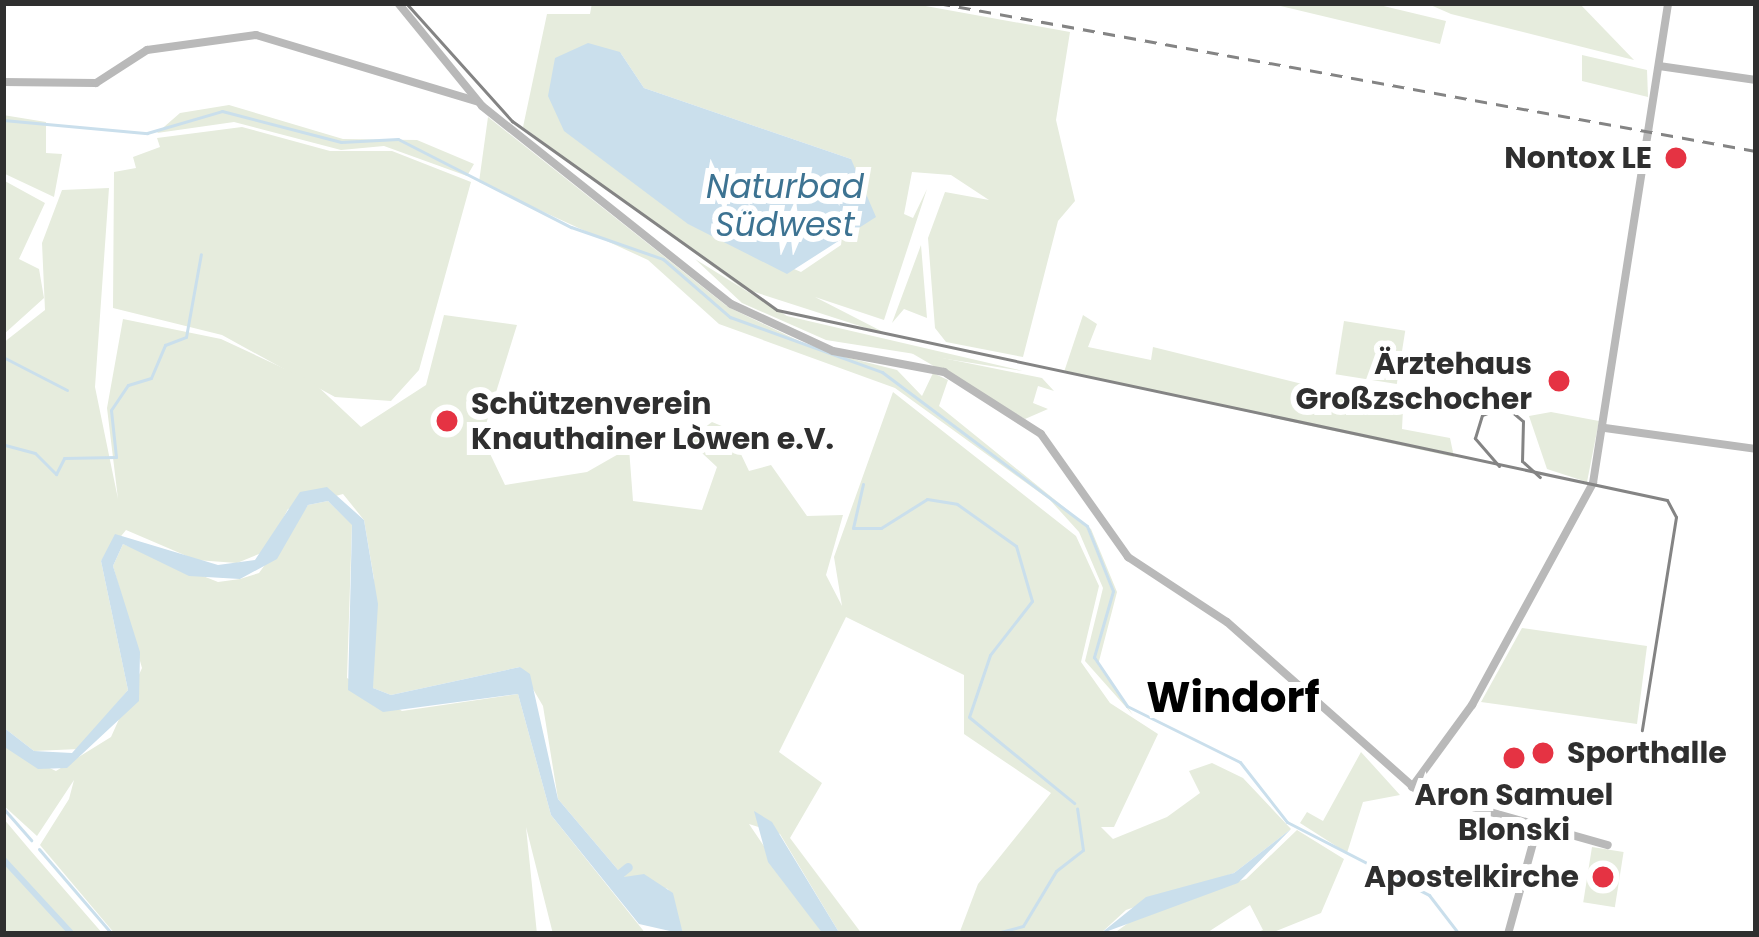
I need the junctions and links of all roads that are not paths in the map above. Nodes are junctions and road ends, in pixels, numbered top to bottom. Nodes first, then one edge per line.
1 (398, 3) edge
2 (1668, 3) edge
3 (1659, 66) junction
4 (1756, 80) edge
5 (3, 82) edge
6 (478, 100) junction
7 (1605, 428) junction
8 (1756, 449) edge
9 (1412, 787) junction
10 (1537, 829) junction
11 (1609, 845) dead end
12 (1508, 934) edge

1 - 6 main road
2 - 3 main road
3 - 4 main road
3 - 7 main road
5 - 6 main road
6 - 9 main road
7 - 8 main road
7 - 9 main road
9 - 10 main road
10 - 11 main road
10 - 12 main road

